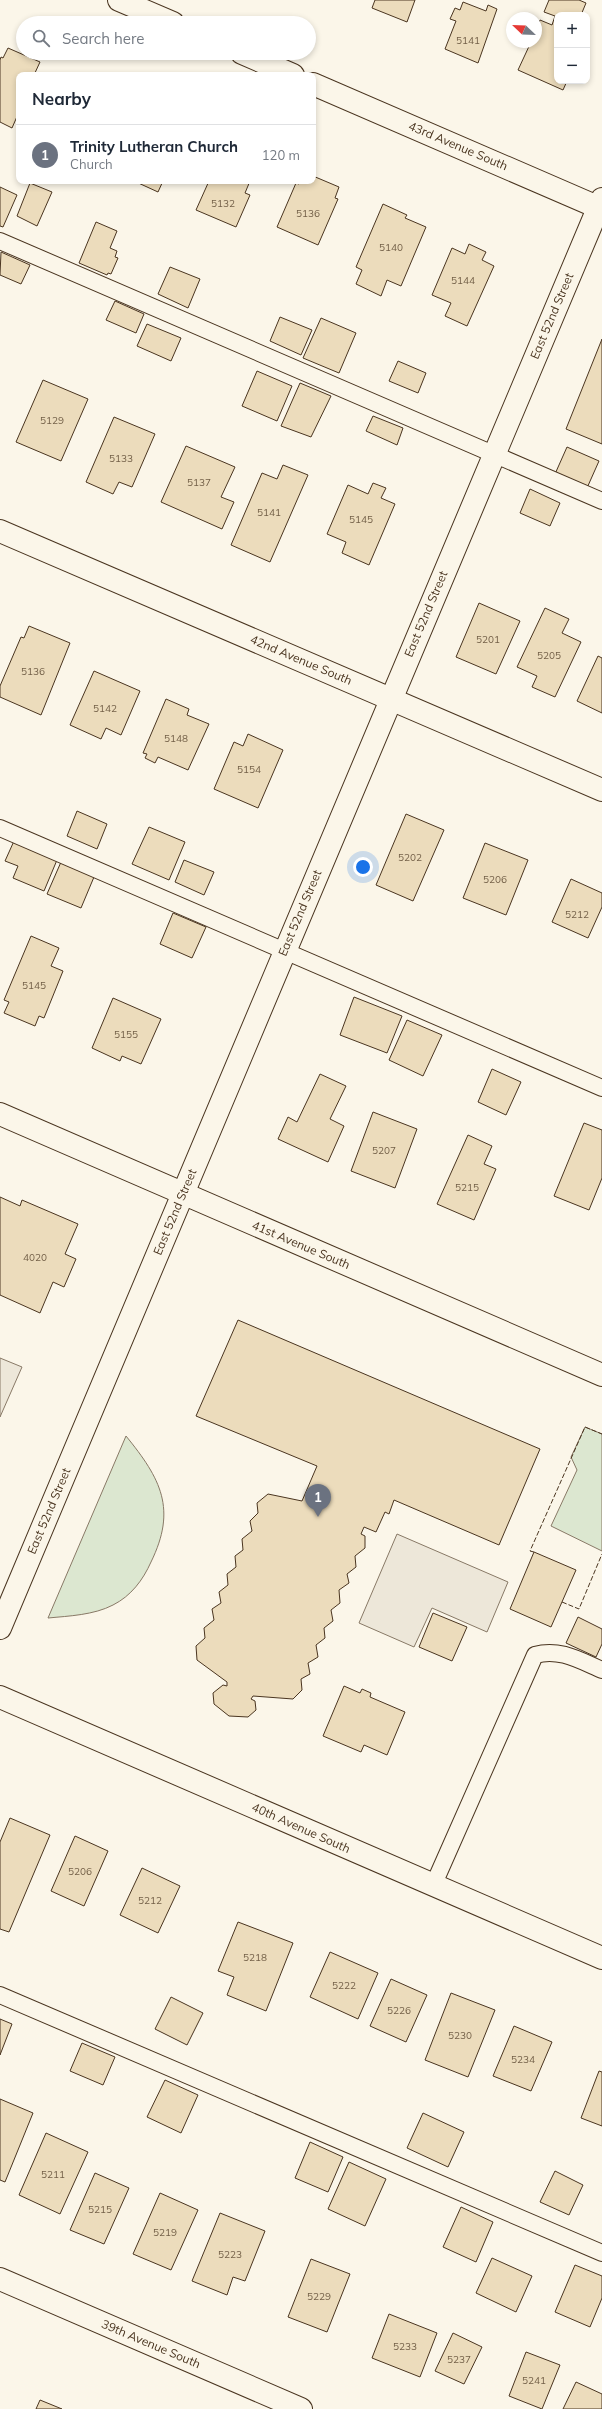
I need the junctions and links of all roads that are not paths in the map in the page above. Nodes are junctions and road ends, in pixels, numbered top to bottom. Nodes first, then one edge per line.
1 (120, 0) edge
2 (157, 16) edge
3 (258, 60) edge
4 (286, 72) edge
5 (316, 85) edge
6 (601, 205) edge
7 (0, 241) edge
8 (494, 454) junction
9 (602, 501) edge
10 (0, 531) edge
11 (390, 698) junction
12 (602, 790) edge
13 (0, 828) edge
14 (284, 951) junction
15 (602, 1088) edge
16 (0, 1114) edge
17 (182, 1194) junction
18 (602, 1375) edge
19 (0, 1628) edge
20 (602, 1670) edge
21 (0, 1697) edge
22 (434, 1886) junction
23 (602, 1958) edge
24 (0, 1995) edge
25 (602, 2253) edge
26 (0, 2279) edge
27 (301, 2409) edge

1 - 2 street
3 - 4 street
5 - 6 street, 43rd Avenue South
6 - 8 street, East 52nd Street
7 - 8 lane
8 - 9 lane
8 - 11 street, East 52nd Street
10 - 11 street, 42nd Avenue South
11 - 12 street, 42nd Avenue South
11 - 14 street, East 52nd Street
13 - 14 lane
14 - 15 lane
14 - 17 street, East 52nd Street
16 - 17 street, 41st Avenue South
17 - 18 street, 41st Avenue South
17 - 19 street, East 52nd Street
20 - 22 lane
21 - 22 street, 40th Avenue South
22 - 23 street, 40th Avenue South
24 - 25 lane
26 - 27 street, 39th Avenue South

